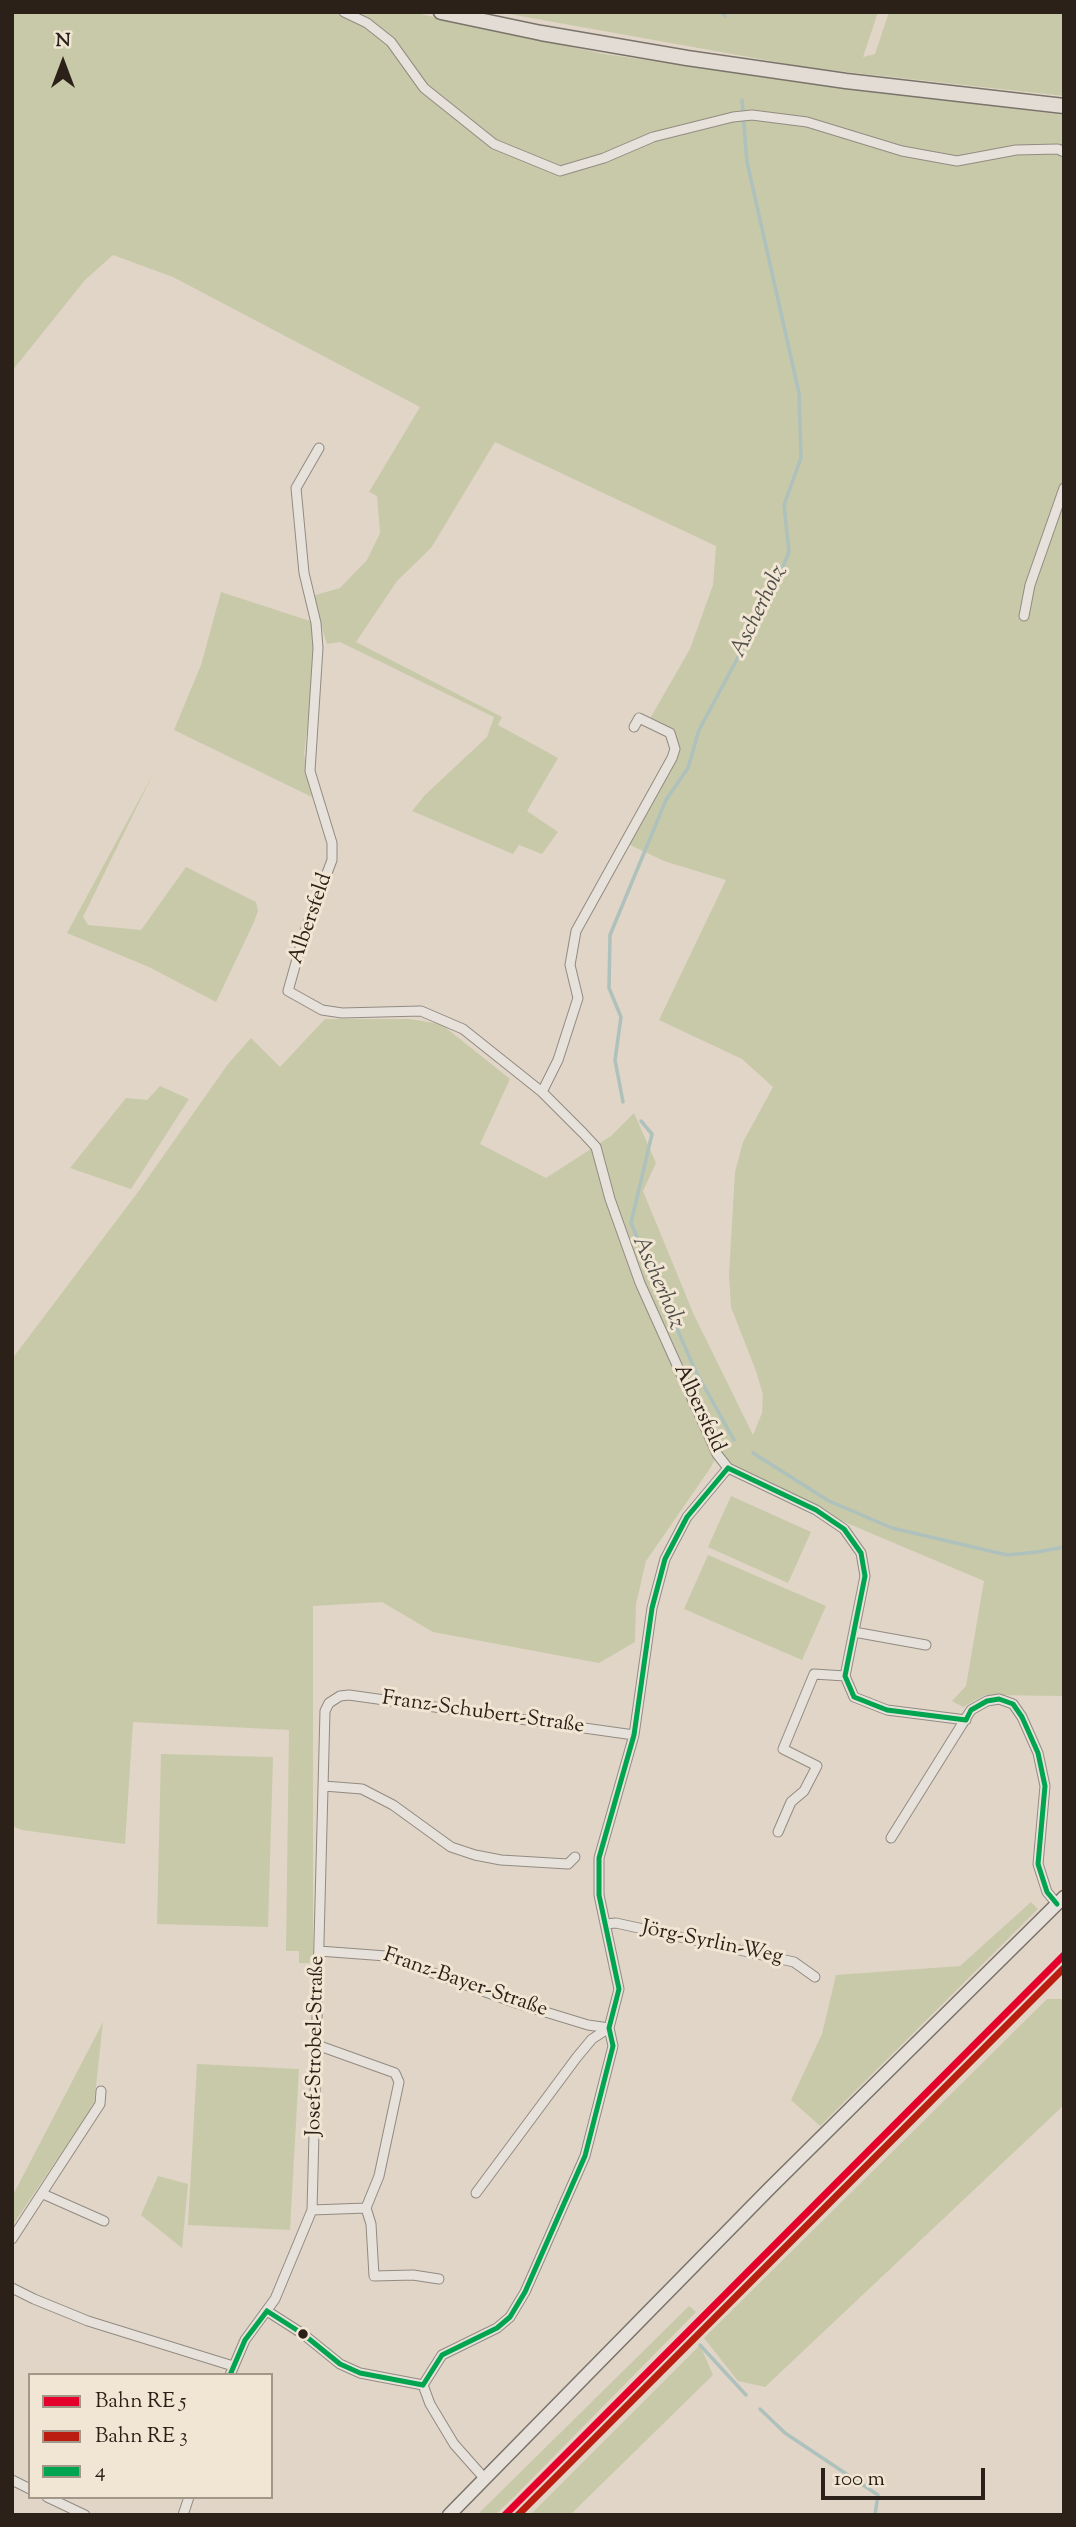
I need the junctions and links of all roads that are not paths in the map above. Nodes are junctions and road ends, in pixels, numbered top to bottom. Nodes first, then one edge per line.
1 (344, 12) edge
2 (441, 12) edge
3 (1064, 106) edge
4 (1064, 152) edge
5 (319, 448) dead end
6 (1064, 488) edge
7 (1024, 616) dead end
8 (634, 727) dead end
9 (542, 1091) junction
10 (727, 1468) junction
11 (854, 1632) junction
12 (926, 1645) dead end
13 (845, 1676) junction
14 (333, 1700) joint
15 (966, 1720) junction
16 (634, 1735) junction
17 (324, 1786) junction
18 (778, 1832) dead end
19 (891, 1838) dead end
20 (575, 1857) dead end
21 (1060, 1901) edge
22 (605, 1924) junction
23 (319, 1951) junction
24 (815, 1977) dead end
25 (610, 2028) junction
26 (317, 2045) junction
27 (101, 2091) dead end
28 (477, 2193) dead end
29 (43, 2194) junction
30 (366, 2208) junction
31 (312, 2210) junction
32 (104, 2221) dead end
33 (12, 2239) edge
34 (439, 2279) dead end
35 (12, 2287) edge
36 (267, 2311) junction
37 (231, 2370) edge
38 (423, 2385) junction
39 (485, 2479) junction
40 (12, 2480) edge
41 (28, 2488) edge
42 (51, 2499) edge
43 (85, 2515) edge
44 (449, 2515) edge

1 - 4 street
2 - 3 main road
5 - 9 street, Albersfeld
6 - 7 street
8 - 9 street
9 - 10 street, Albersfeld
10 - 11 street
10 - 16 street
11 - 12 street
11 - 13 street
13 - 15 street
13 - 18 street
14 - 16 street, Franz-Schubert-Straße
14 - 17 street, Josef-Strobel-Straße
15 - 19 street
15 - 21 street
16 - 22 street
17 - 20 street
17 - 23 street, Josef-Strobel-Straße
21 - 39 street
22 - 24 street, Jörg-Syrlin-Weg
22 - 25 street
23 - 25 street, Franz-Bayer-Straße
23 - 26 street, Josef-Strobel-Straße
25 - 28 street
25 - 38 street
26 - 30 street
26 - 31 street, Josef-Strobel-Straße
27 - 29 street
29 - 32 street
29 - 33 street
30 - 31 street
30 - 34 street
31 - 36 street, Josef-Strobel-Straße
35 - 37 street
36 - 37 street, Josef-Strobel-Straße
36 - 38 street
38 - 39 street
39 - 44 street
40 - 41 street
42 - 43 street

